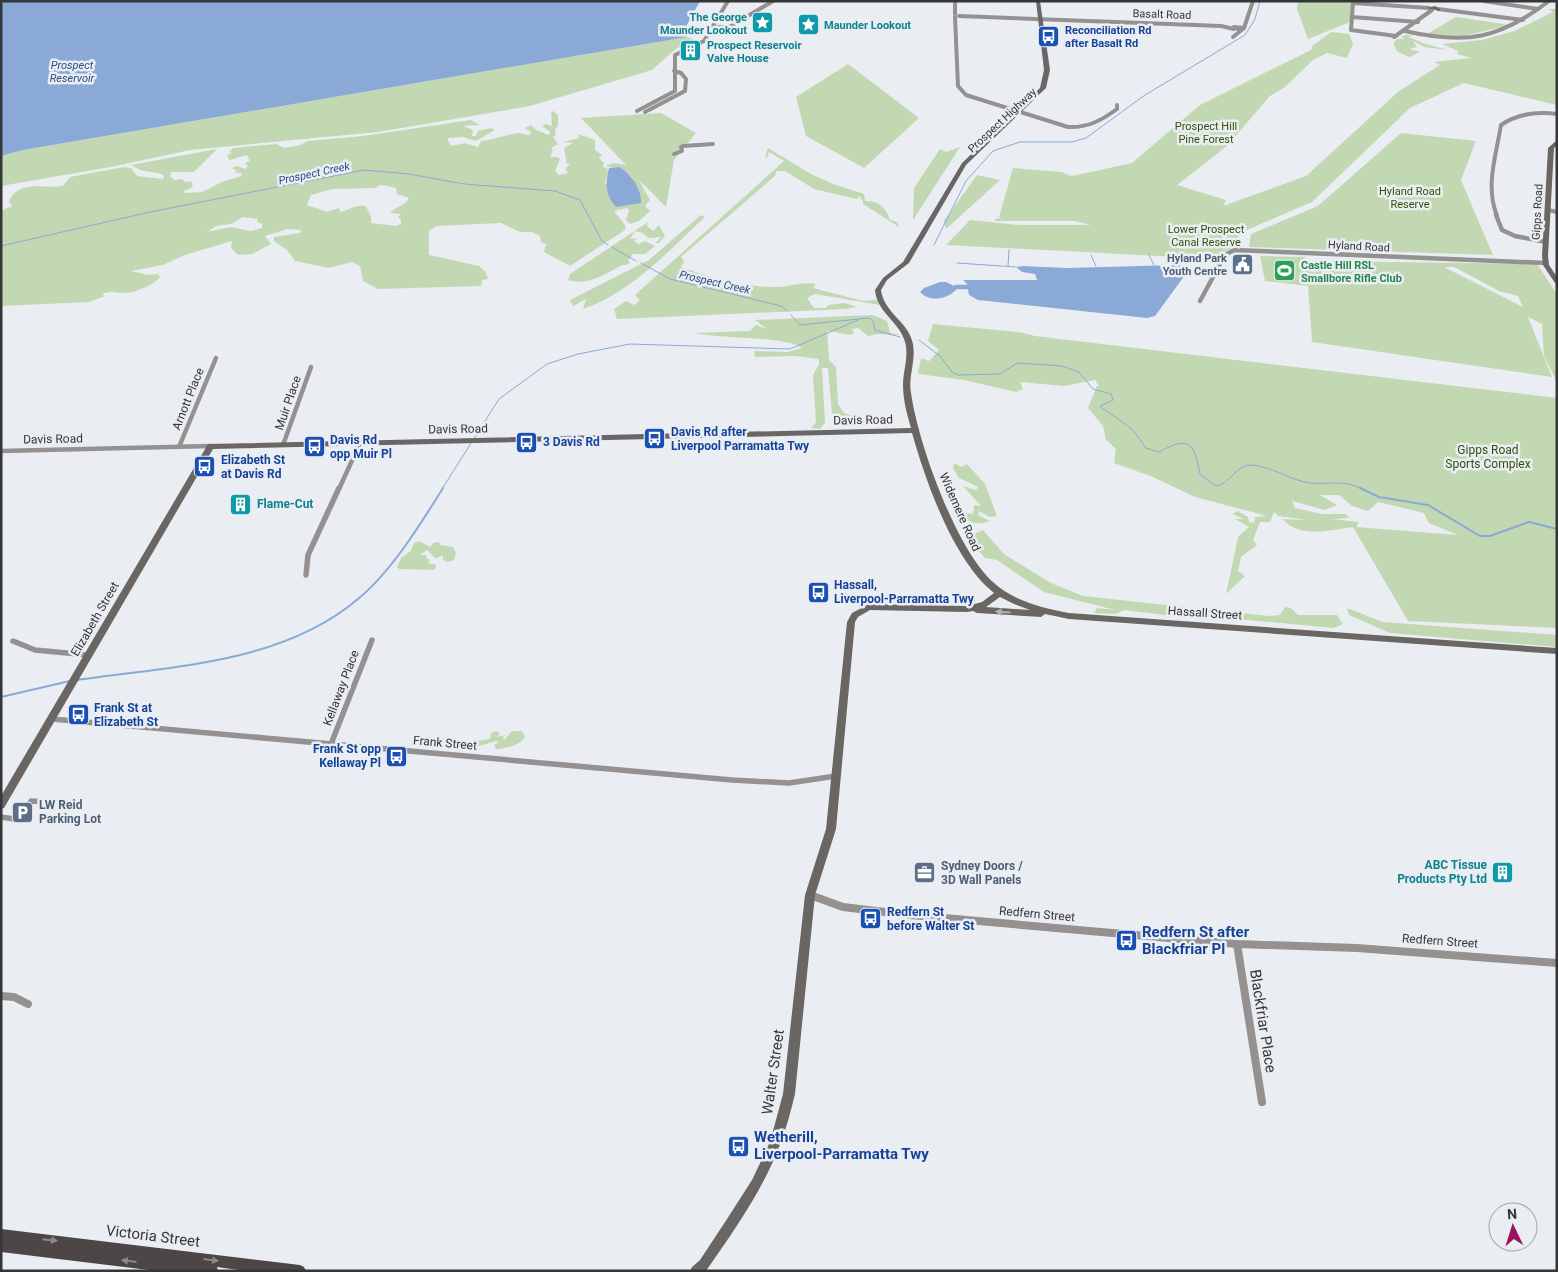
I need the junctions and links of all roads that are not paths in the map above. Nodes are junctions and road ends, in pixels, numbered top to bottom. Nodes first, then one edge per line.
1 (728, 1) edge
2 (773, 1) edge
3 (955, 1) edge
4 (1038, 1) edge
5 (1043, 1) edge
6 (1253, 1) edge
7 (1484, 1) edge
8 (1549, 1) edge
9 (1353, 2) edge
10 (1434, 7) edge
11 (1538, 9) junction
12 (957, 16) junction
13 (1352, 17) junction
14 (1043, 19) junction
15 (1522, 20) junction
16 (1418, 22) junction
17 (1242, 27) junction
18 (712, 28) junction
19 (1235, 30) junction
20 (1405, 30) junction
21 (674, 71) junction
22 (1117, 105) dead end
23 (637, 111) dead end
24 (645, 112) dead end
25 (1022, 112) junction
26 (1557, 114) edge
27 (1557, 142) edge
28 (713, 144) dead end
29 (674, 154) dead end
30 (1548, 210) junction
31 (1557, 212) edge
32 (1546, 242) junction
33 (1546, 263) junction
34 (1557, 282) edge
35 (1200, 301) dead end
36 (894, 315) joint
37 (216, 358) dead end
38 (311, 367) dead end
39 (915, 430) junction
40 (360, 443) junction
41 (283, 445) junction
42 (211, 446) junction
43 (179, 447) junction
44 (1, 451) edge
45 (306, 576) dead end
46 (1000, 592) junction
47 (967, 609) junction
48 (1069, 616) junction
49 (372, 640) dead end
50 (13, 641) dead end
51 (1557, 651) edge
52 (88, 655) junction
53 (52, 719) junction
54 (331, 744) junction
55 (836, 776) junction
56 (45, 802) dead end
57 (1, 805) edge
58 (1, 817) edge
59 (810, 895) junction
60 (1237, 944) junction
61 (1557, 963) edge
62 (1, 996) edge
63 (28, 1004) dead end
64 (1262, 1102) dead end
65 (1, 1235) edge
66 (1, 1246) edge
67 (701, 1268) edge
68 (212, 1271) edge
69 (300, 1271) edge

1 - 18 street
2 - 18 street
3 - 12 street
4 - 14 street, Prospect Highway
5 - 14 street, Prospect Highway
6 - 17 street
7 - 11 street
8 - 11 street
9 - 10 street
9 - 13 street
10 - 15 street
10 - 16 street
11 - 15 street
12 - 14 street, Basalt Road
12 - 25 street
13 - 16 street
13 - 20 street
14 - 19 street, Basalt Road
14 - 25 main road, Prospect Highway
15 - 20 street
16 - 20 street
17 - 19 street
17 - 19 street, Basalt Road
18 - 21 street
21 - 23 street
21 - 24 street
22 - 25 street
25 - 36 street, Prospect Highway
26 - 32 street
27 - 30 street, Gipps Road
28 - 29 street
30 - 31 street
30 - 32 street, Gipps Road
32 - 33 street, Gipps Road
33 - 34 main road
33 - 35 street, Hyland Road
36 - 39 street, Widemere Road
37 - 43 street, Arnott Place
38 - 41 street, Muir Place
39 - 40 street, Davis Road
39 - 46 street, Widemere Road
40 - 41 street, Davis Road
40 - 45 street
41 - 42 street, Davis Road
42 - 43 street, Davis Road
42 - 52 street, Elizabeth Street
43 - 44 street, Davis Road
46 - 47 street
46 - 48 street, Hassall Street
48 -> 47 street
47 - 55 street
48 - 51 street, Hassall Street
49 - 54 street, Kellaway Place
50 - 52 street
52 - 53 street, Elizabeth Street
53 - 54 street, Frank Street
53 - 57 street, Elizabeth Street
54 - 55 street, Frank Street
55 - 59 street
56 - 58 street
59 - 60 street, Redfern Street
59 - 67 street, Walter Street
60 - 61 street, Redfern Street
60 - 64 street, Blackfriar Place
62 - 63 street
65 -> 69 main road, Victoria Street
68 -> 66 main road, Victoria Street

